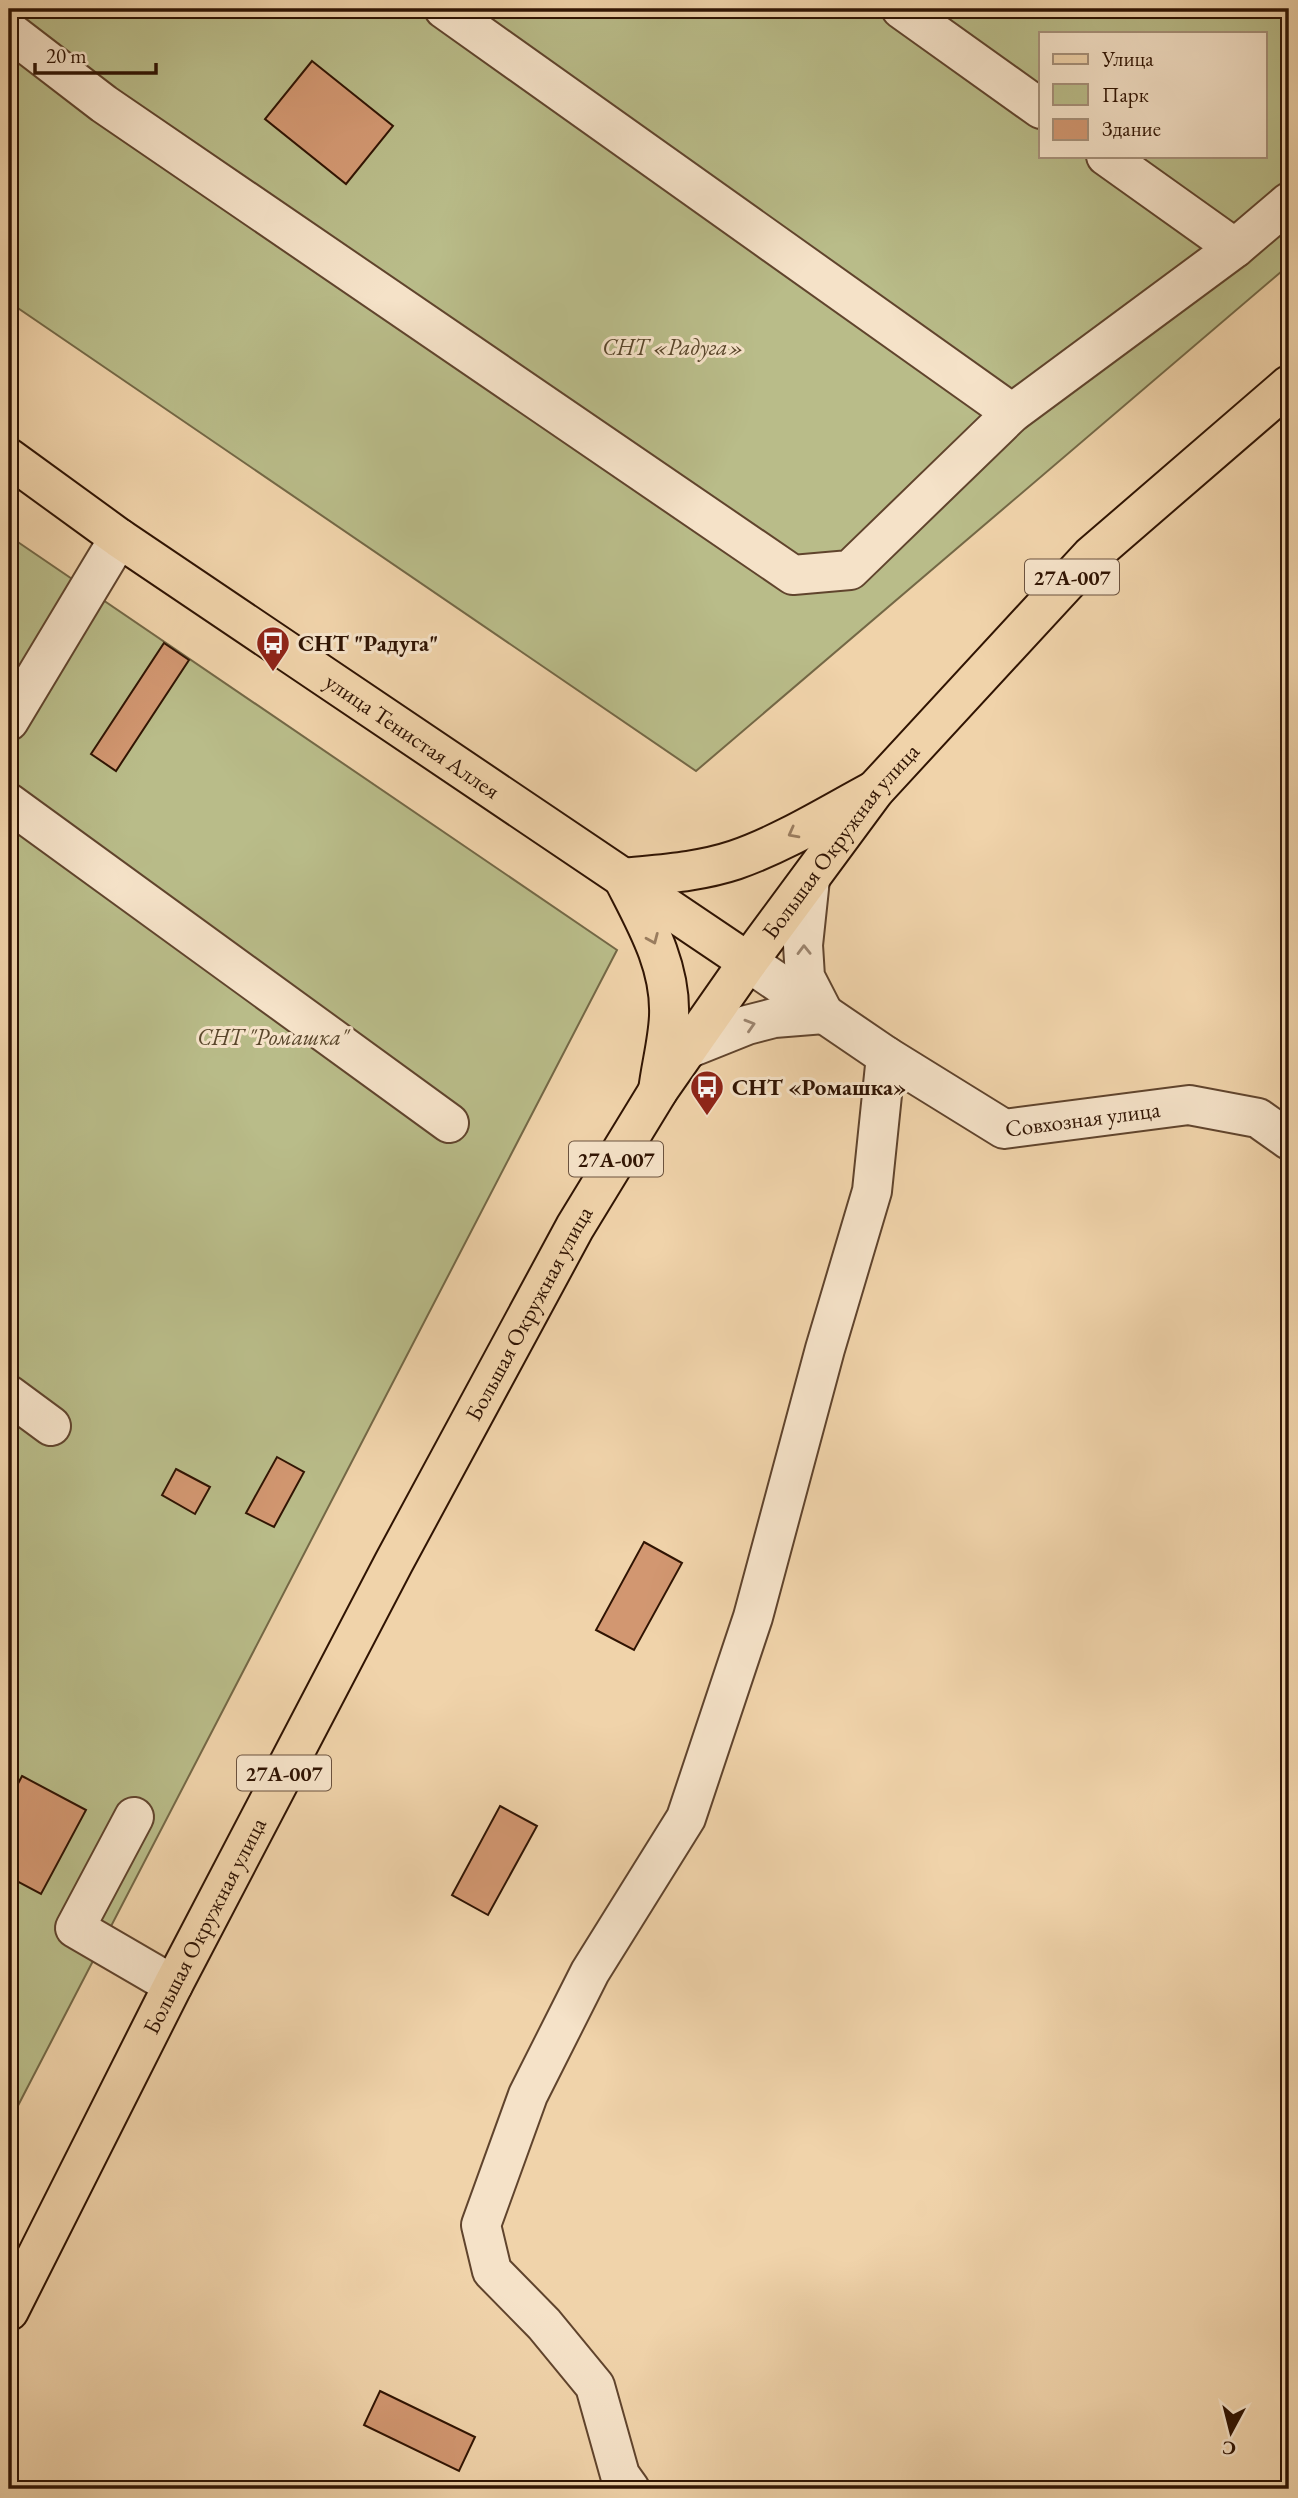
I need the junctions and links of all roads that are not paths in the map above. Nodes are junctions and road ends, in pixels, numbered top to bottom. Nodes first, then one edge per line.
1 (444, 9) edge
2 (901, 9) edge
3 (9, 31) edge
4 (1039, 108) edge
5 (1109, 158) edge
6 (1289, 202) edge
7 (1235, 248) junction
8 (1289, 385) edge
9 (1012, 413) junction
10 (9, 458) edge
11 (120, 538) junction
12 (9, 721) edge
13 (876, 790) junction
14 (9, 803) edge
15 (623, 878) junction
16 (810, 879) junction
17 (748, 962) junction
18 (824, 1014) junction
19 (687, 1049) junction
20 (886, 1056) junction
21 (657, 1091) junction
22 (449, 1123) dead end
23 (1289, 1140) edge
24 (9, 1395) edge
25 (51, 1426) dead end
26 (134, 1817) dead end
27 (173, 1984) junction
28 (9, 2311) edge
29 (630, 2489) edge

1 - 9 street
2 - 4 street
3 - 9 street
5 - 7 street
6 - 7 street
7 - 9 street
8 - 13 main road, Большая Окружная улица / 27А-007
10 - 11 main road, улица Тенистая Аллея
11 - 12 street
11 - 15 main road, улица Тенистая Аллея
13 -> 15 main road
13 - 16 main road, Большая Окружная улица / 27А-007
14 - 22 street
15 - 17 main road, улица Тенистая Аллея
15 -> 21 main road
16 - 17 main road, Большая Окружная улица / 27А-007
18 -> 16 street
17 - 18 street, Совхозная улица
17 - 19 main road, Большая Окружная улица / 27А-007
19 -> 18 street
18 - 20 street, Совхозная улица
19 - 21 main road, Большая Окружная улица / 27А-007
20 - 23 street, Совхозная улица
20 - 29 street
21 - 27 main road, Большая Окружная улица / 27А-007
24 - 25 street
26 - 27 street
27 - 28 main road, Большая Окружная улица / 27А-007

